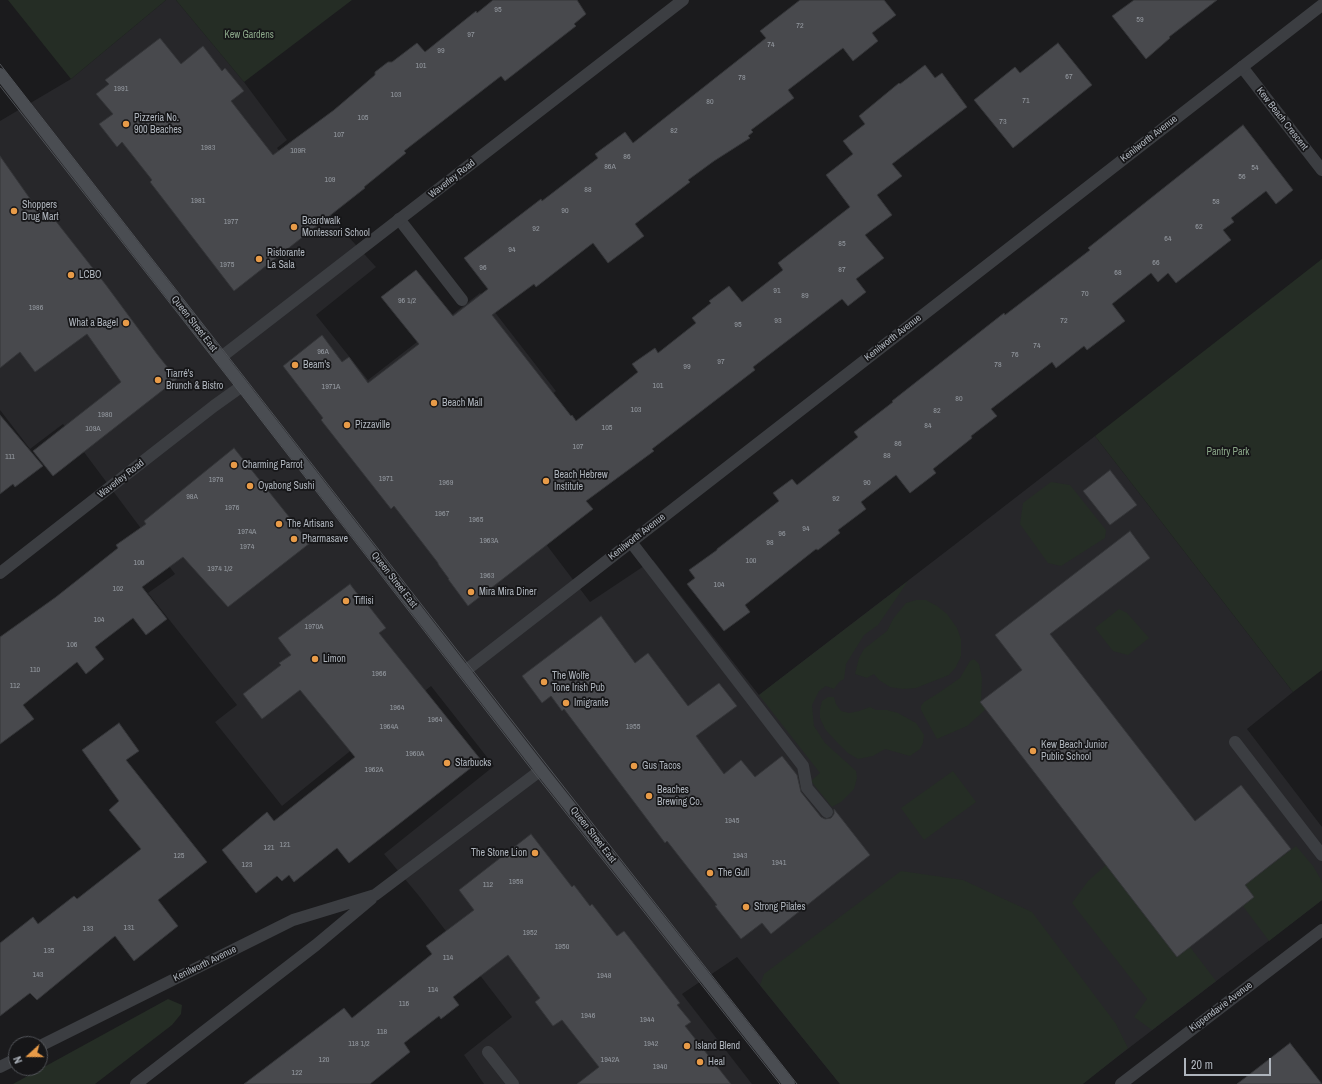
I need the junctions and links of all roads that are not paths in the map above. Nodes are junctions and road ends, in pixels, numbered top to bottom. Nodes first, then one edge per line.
1 (683, 0) edge
2 (1322, 5) edge
3 (1242, 67) junction
4 (0, 74) edge
5 (1322, 170) edge
6 (399, 219) junction
7 (462, 300) dead end
8 (220, 358) junction
9 (242, 386) junction
10 (631, 542) junction
11 (0, 572) edge
12 (464, 671) junction
13 (1235, 742) dead end
14 (541, 770) junction
15 (827, 812) dead end
16 (1322, 855) edge
17 (375, 895) junction
18 (1322, 930) edge
19 (48, 1042) edge
20 (488, 1052) dead end
21 (136, 1084) edge
22 (513, 1084) edge
23 (789, 1084) edge
24 (1121, 1084) edge

1 - 6 street, Waverley Road
2 - 3 street, Kenilworth Avenue
3 - 5 street, Kew Beach Crescent
3 - 10 street, Kenilworth Avenue
4 - 8 main road, Queen Street East
6 - 7 street
6 - 8 street, Waverley Road
8 - 9 main road, Queen Street East
9 - 11 street, Waverley Road
9 - 12 main road, Queen Street East
10 - 12 street, Kenilworth Avenue
10 - 15 street
12 - 14 main road, Queen Street East
13 - 16 street
14 - 17 street, Kenilworth Avenue
14 - 23 main road, Queen Street East
17 - 19 street, Kenilworth Avenue
17 - 21 street, Kenilworth Avenue
18 - 24 street, Kippendavie Avenue
20 - 22 street

